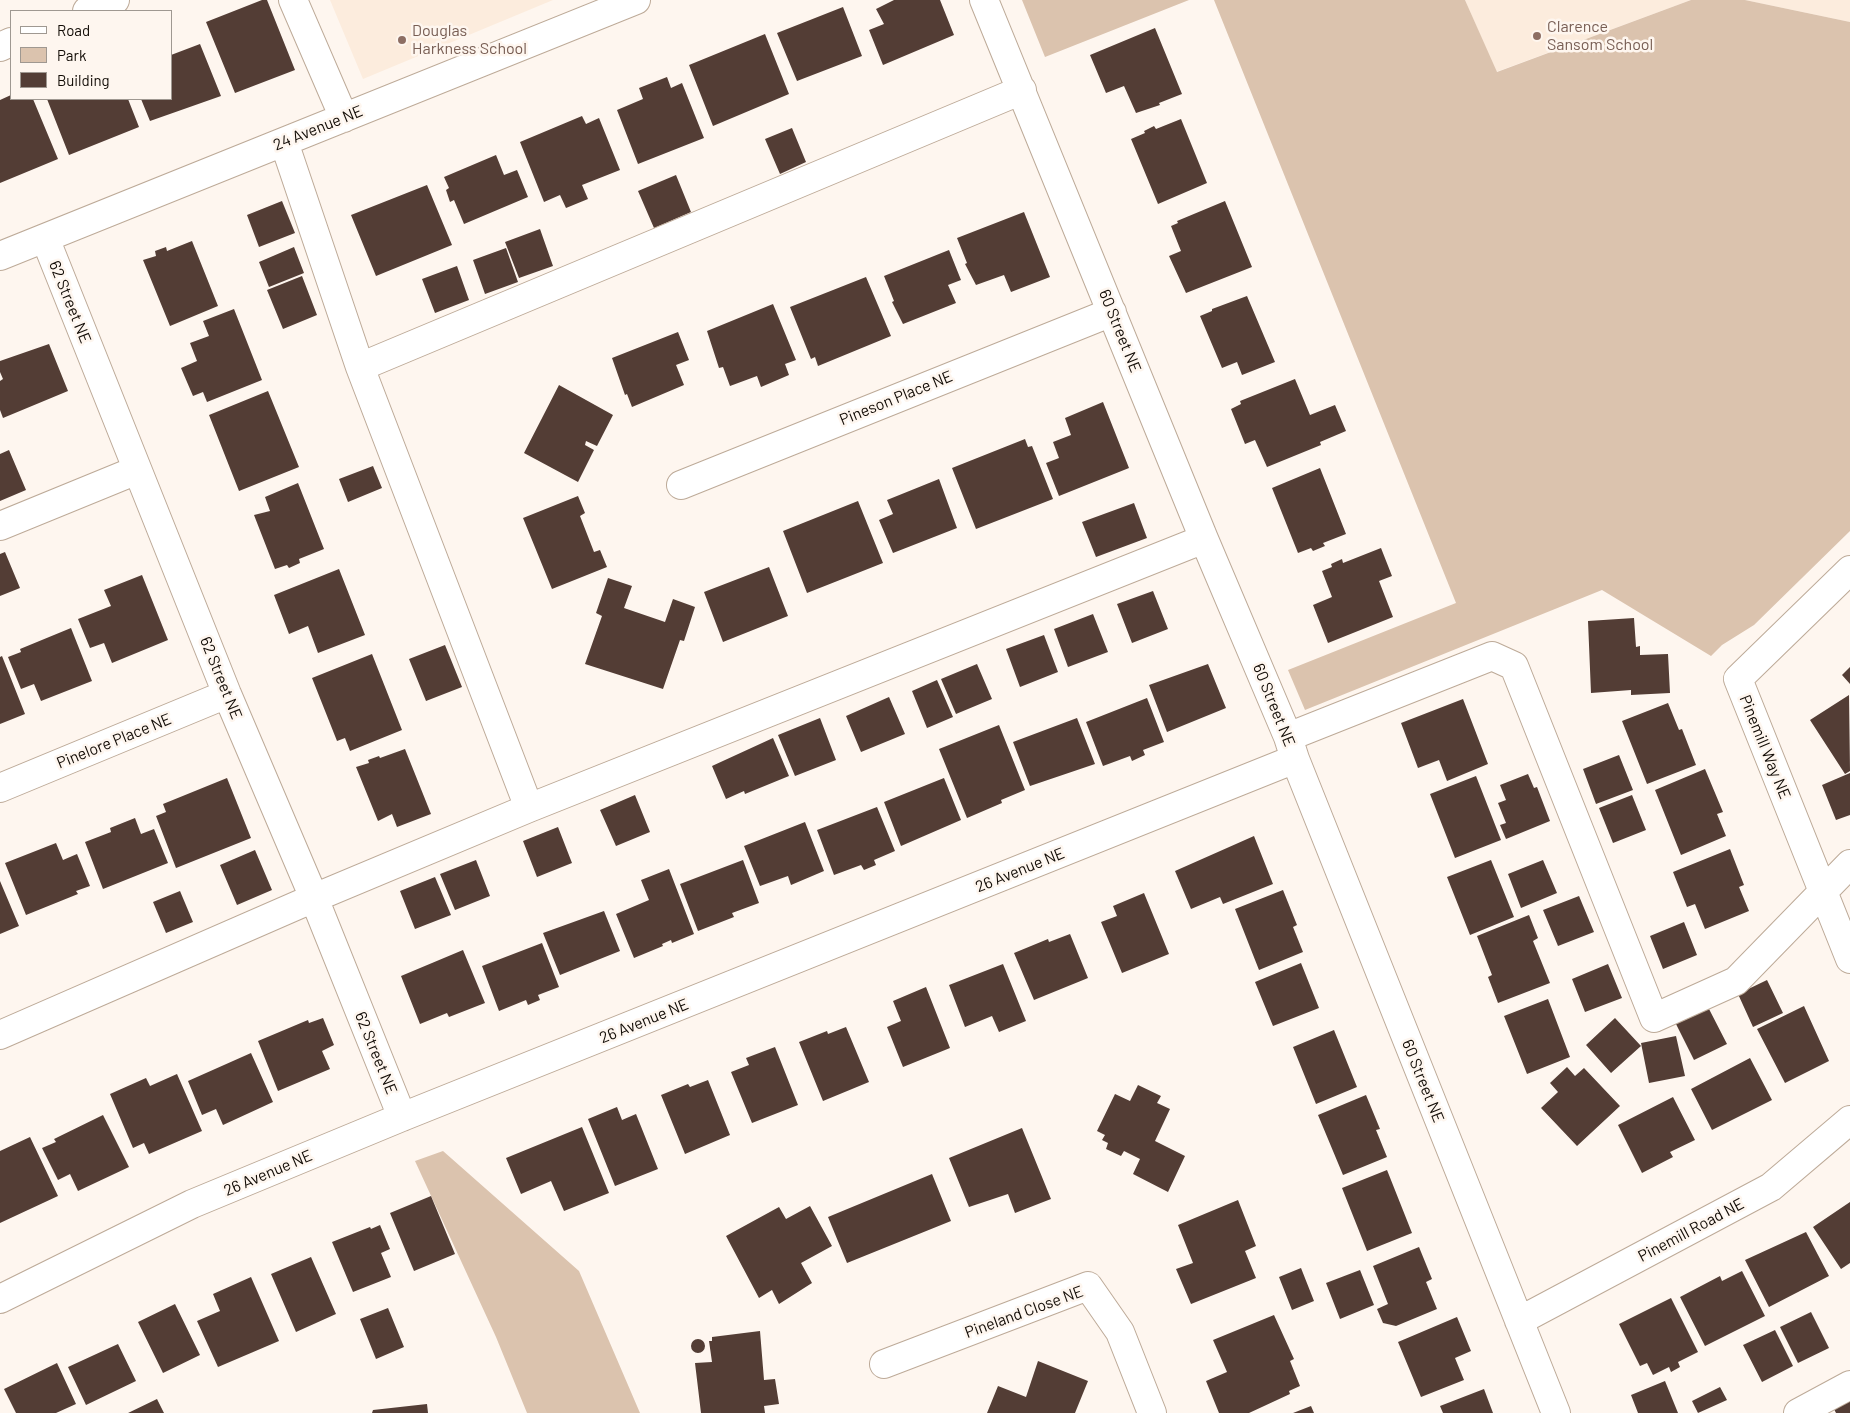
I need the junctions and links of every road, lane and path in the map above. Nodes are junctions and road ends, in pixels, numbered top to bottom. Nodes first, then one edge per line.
1 (115, 0) edge
2 (293, 0) edge
3 (636, 0) edge
4 (984, 0) edge
5 (90, 10) edge
6 (1022, 90) junction
7 (344, 118) junction
8 (284, 142) junction
9 (45, 238) junction
10 (0, 256) edge
11 (1112, 312) junction
12 (360, 366) junction
13 (137, 470) junction
14 (680, 485) dead end
15 (0, 526) edge
16 (1204, 539) junction
17 (1850, 570) edge
18 (227, 694) junction
19 (1292, 748) junction
20 (0, 788) edge
21 (529, 808) junction
22 (1850, 864) edge
23 (1822, 891) junction
24 (314, 898) junction
25 (1850, 959) edge
26 (0, 1035) edge
27 (402, 1117) junction
28 (1850, 1120) edge
29 (0, 1299) edge
30 (1519, 1321) junction
31 (884, 1364) dead end
32 (1850, 1385) edge
33 (1152, 1413) edge
34 (1556, 1413) edge
35 (1798, 1413) edge

1 - 5 street
2 - 7 street
3 - 7 street, 24 Avenue NE
4 - 6 street, 60 Street NE
6 - 11 street, 60 Street NE
6 - 12 street
7 - 8 street, 24 Avenue NE
8 - 9 street, 24 Avenue NE
8 - 12 street
9 - 10 street, 24 Avenue NE
9 - 13 street, 62 Street NE
11 - 14 street, Pineson Place NE
11 - 16 street, 60 Street NE
12 - 21 street
13 - 15 street
13 - 18 street, 62 Street NE
16 - 19 street, 60 Street NE
16 - 21 street
17 - 23 street, Pinemill Way NE
18 - 20 street, Pinelore Place NE
18 - 24 street, 62 Street NE
19 - 23 street, 26 Avenue NE
19 - 27 street, 26 Avenue NE
19 - 30 street, 60 Street NE
21 - 24 street
22 - 23 street
23 - 25 street, Pinemill Way NE
24 - 26 street
24 - 27 street, 62 Street NE
27 - 29 street, 26 Avenue NE
28 - 30 street, Pinemill Road NE
30 - 34 street, 60 Street NE
31 - 33 street, Pineland Close NE
32 - 35 street

